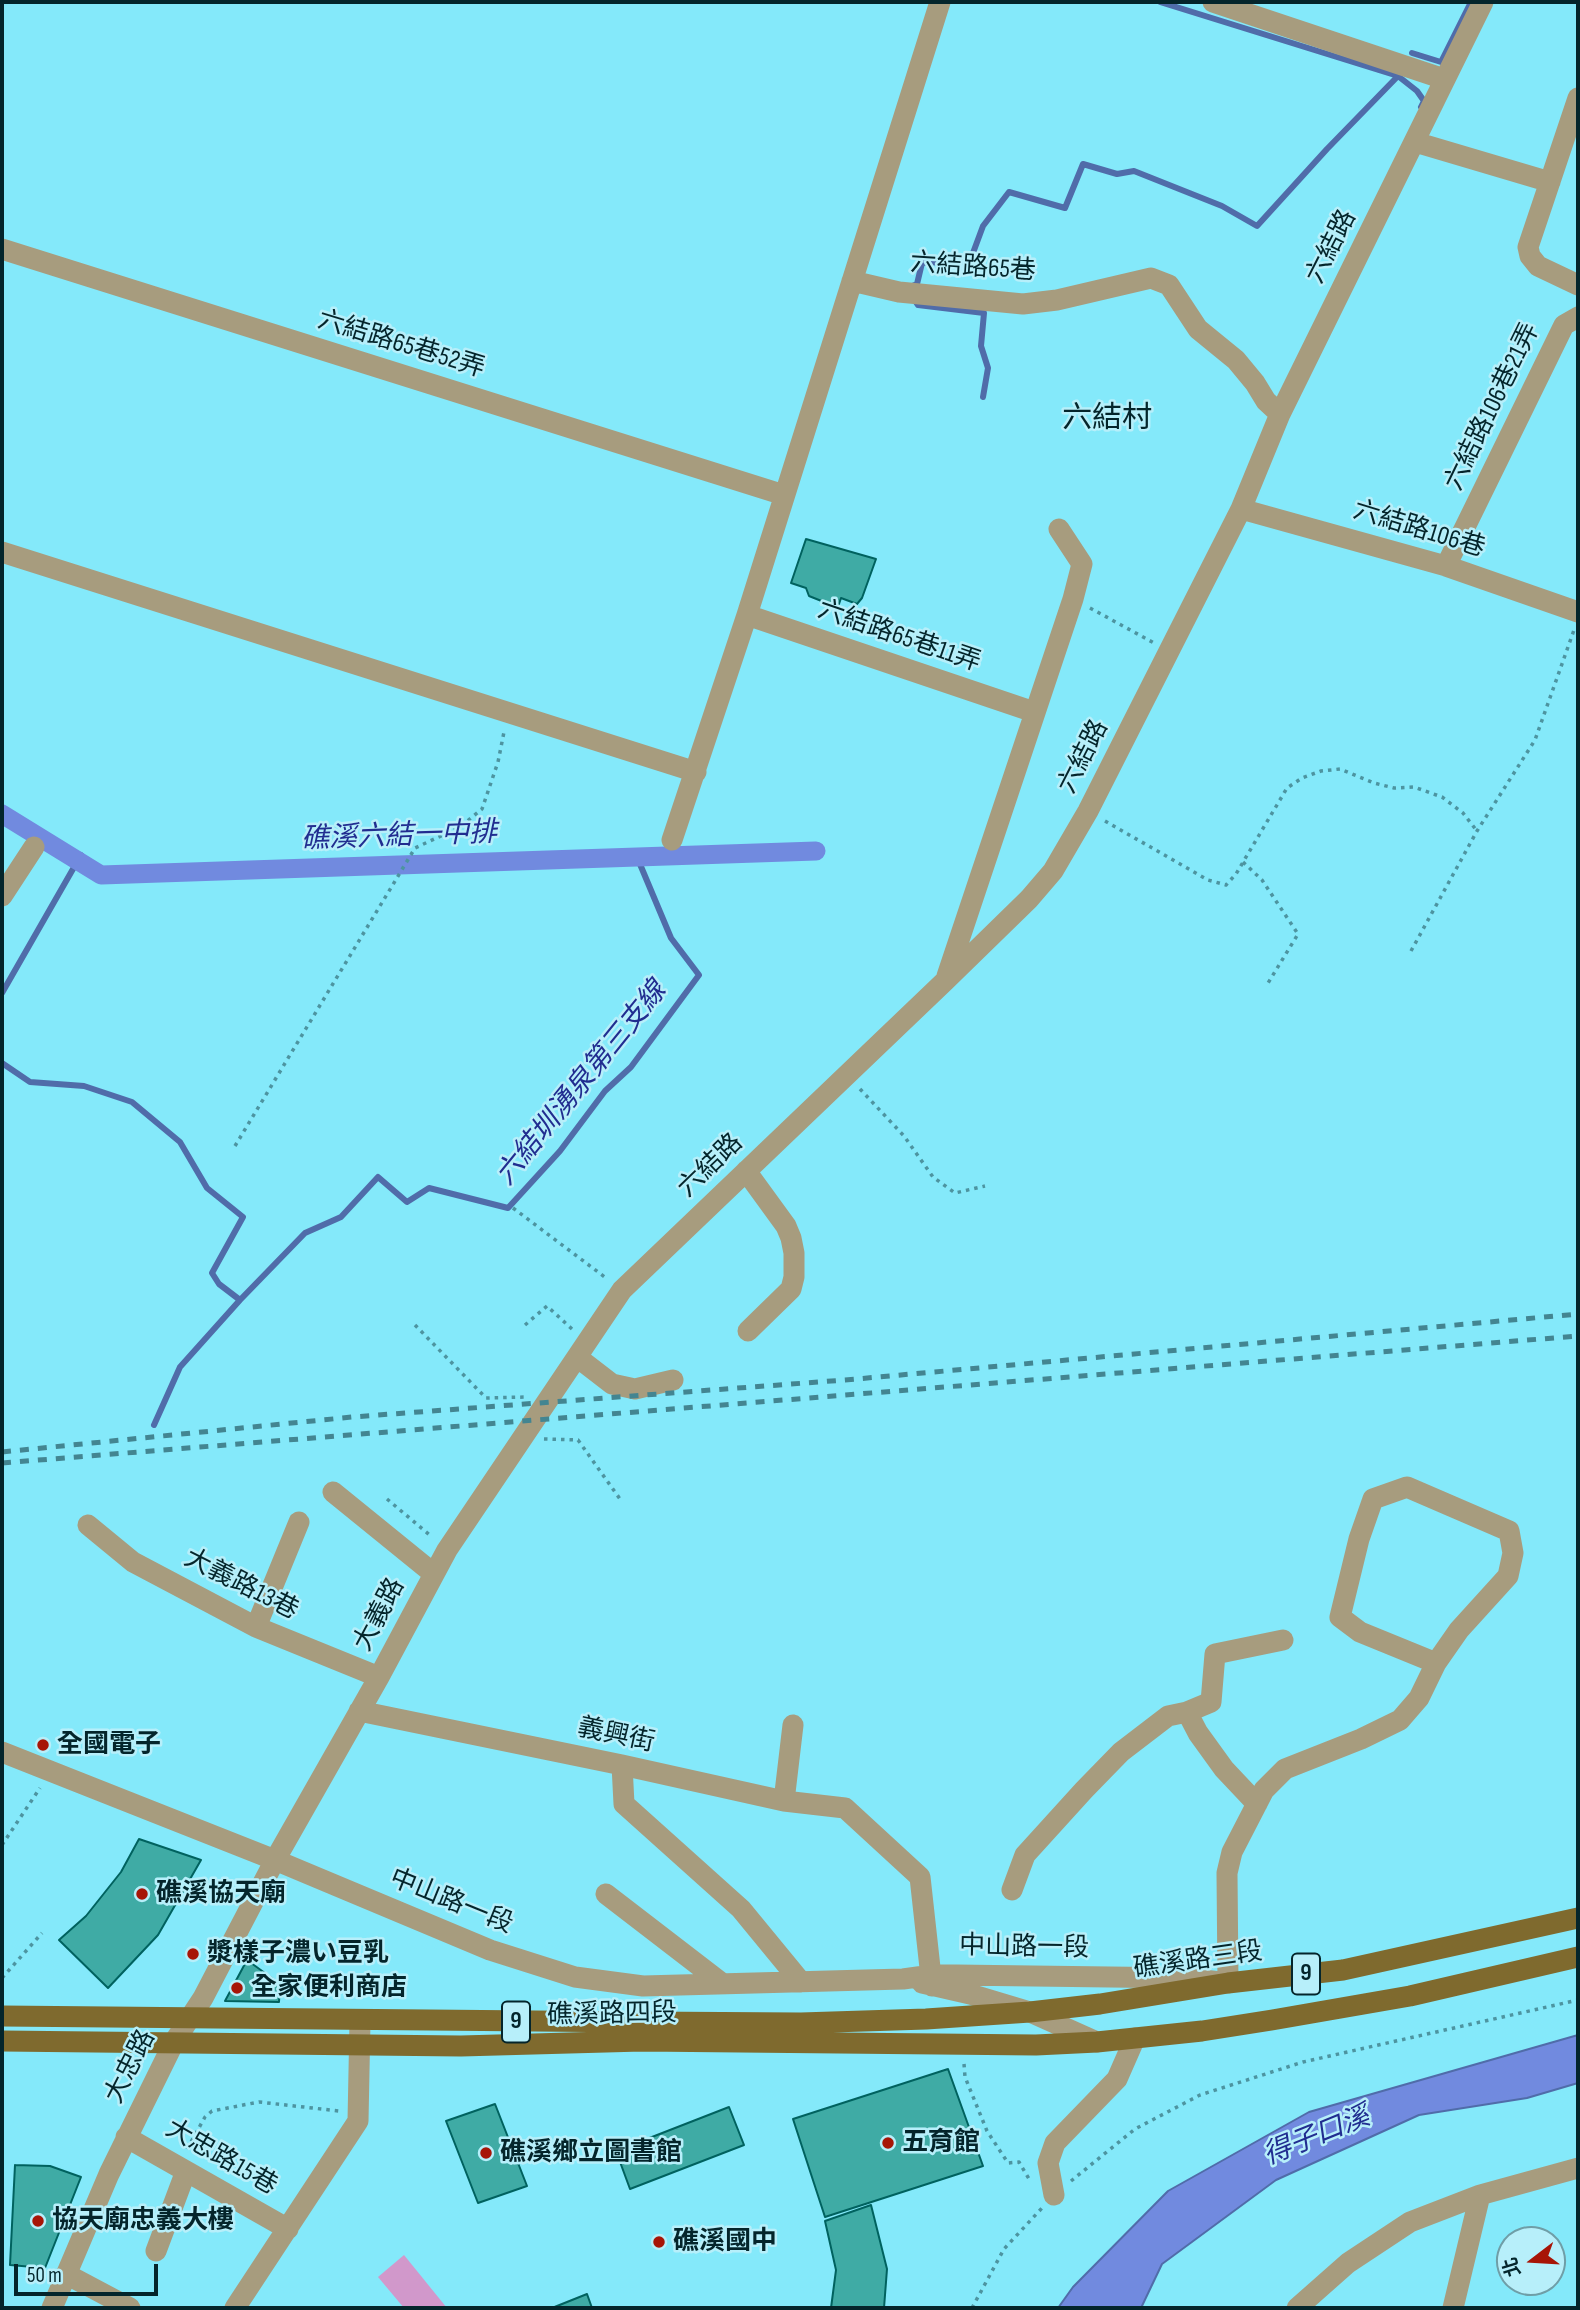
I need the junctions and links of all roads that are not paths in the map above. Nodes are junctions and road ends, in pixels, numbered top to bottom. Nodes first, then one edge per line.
1 (940, 2) edge
2 (1213, 2) edge
3 (1483, 2) edge
4 (1444, 79) junction
5 (1578, 98) edge
6 (1415, 142) junction
7 (1550, 182) junction
8 (2, 249) edge
9 (852, 281) junction
10 (1578, 285) edge
11 (1578, 317) edge
12 (1280, 414) junction
13 (784, 495) junction
14 (1241, 509) junction
15 (1059, 529) dead end
16 (2, 552) edge
17 (1447, 566) junction
18 (1578, 612) edge
19 (747, 615) junction
20 (1034, 712) junction
21 (696, 772) junction
22 (672, 840) dead end
23 (34, 847) dead end
24 (2, 896) edge
25 (945, 981) junction
26 (746, 1171) junction
27 (748, 1332) dead end
28 (582, 1350) junction
29 (673, 1380) dead end
30 (548, 1400) joint
31 (333, 1492) dead end
32 (299, 1521) dead end
33 (88, 1525) dead end
34 (434, 1574) junction
35 (256, 1627) junction
36 (1283, 1640) dead end
37 (1436, 1663) junction
38 (379, 1677) junction
39 (359, 1712) junction
40 (1187, 1712) junction
41 (793, 1725) dead end
42 (2, 1752) edge
43 (622, 1765) junction
44 (784, 1801) junction
45 (1257, 1804) junction
46 (275, 1860) junction
47 (1012, 1890) dead end
48 (606, 1894) dead end
49 (1578, 1918) edge
50 (1578, 1957) edge
51 (932, 1980) junction
52 (801, 1982) junction
53 (1227, 1983) junction
54 (723, 1984) junction
55 (1030, 2012) junction
56 (2, 2016) edge
57 (189, 2018) junction
58 (360, 2021) junction
59 (1135, 2038) junction
60 (2, 2041) edge
61 (174, 2042) junction
62 (1097, 2042) junction
63 (360, 2044) junction
64 (126, 2137) junction
65 (1578, 2168) edge
66 (182, 2169) junction
67 (1480, 2194) junction
68 (1054, 2195) road end
69 (288, 2229) junction
70 (156, 2251) dead end
71 (66, 2274) junction
72 (52, 2308) edge
73 (130, 2308) edge
74 (235, 2308) edge
75 (1297, 2308) edge
76 (1453, 2308) edge

1 - 9 street
2 - 4 street
3 - 4 street, 六結路
4 - 6 street, 六結路
5 - 7 street
6 - 7 street
6 - 12 street, 六結路
7 - 10 street
8 - 13 street, 六結路65巷52弄
9 - 12 street, 六結路65巷
9 - 13 street
11 - 17 street, 六結路106巷21弄
12 - 14 street, 六結路
13 - 19 street
14 - 17 street, 六結路106巷
14 - 25 street, 六結路
15 - 20 street
16 - 21 street
17 - 18 street, 六結路106巷
19 - 20 street, 六結路65巷11弄
19 - 21 street
20 - 25 street
21 - 22 street
23 - 24 street
25 - 26 street, 六結路
26 - 27 street
26 - 28 street, 六結路
28 - 29 street
28 - 30 street, 六結路
30 - 34 street, 大義路
31 - 34 street
32 - 35 street
33 - 35 street, 大義路13巷
34 - 38 street, 大義路
35 - 38 street, 大義路13巷
36 - 40 street
37 - 37 street
37 - 45 street
38 - 39 street, 大義路
39 - 43 street, 義興街
39 - 46 street, 大義路
40 - 45 street
40 - 47 street
41 - 44 street
42 - 46 street, 中山路一段
43 - 44 street, 義興街
43 - 52 street
44 - 51 street, 義興街
45 - 53 street
46 - 54 street, 中山路一段
46 - 57 street, 大忠路
48 - 54 street
49 - 53 main road, 礁溪路三段 / 9
50 - 59 main road, 9
51 - 52 street, 中山路一段
51 - 53 street, 中山路一段
51 - 55 street, 中山路一段
52 - 54 street, 中山路一段
53 - 55 main road, 礁溪路三段 / 9
55 - 58 main road, 礁溪路四段 / 9
55 - 62 street, 中山路一段
56 - 57 main road, 礁溪路四段 / 9
57 - 58 main road, 礁溪路四段 / 9
57 - 61 street, 大忠路
58 - 63 street
59 - 62 main road, 9
59 - 68 street
60 - 61 main road, 礁溪路四段 / 9
61 - 63 main road, 礁溪路四段 / 9
61 - 64 street, 大忠路
62 - 63 main road, 礁溪路四段 / 9
63 - 69 street
64 - 66 street, 大忠路15巷
64 - 71 street, 大忠路
65 - 67 street
66 - 69 street, 大忠路15巷
66 - 70 street
67 - 75 street
67 - 76 street
69 - 74 street
71 - 72 street, 大忠路
71 - 73 street

